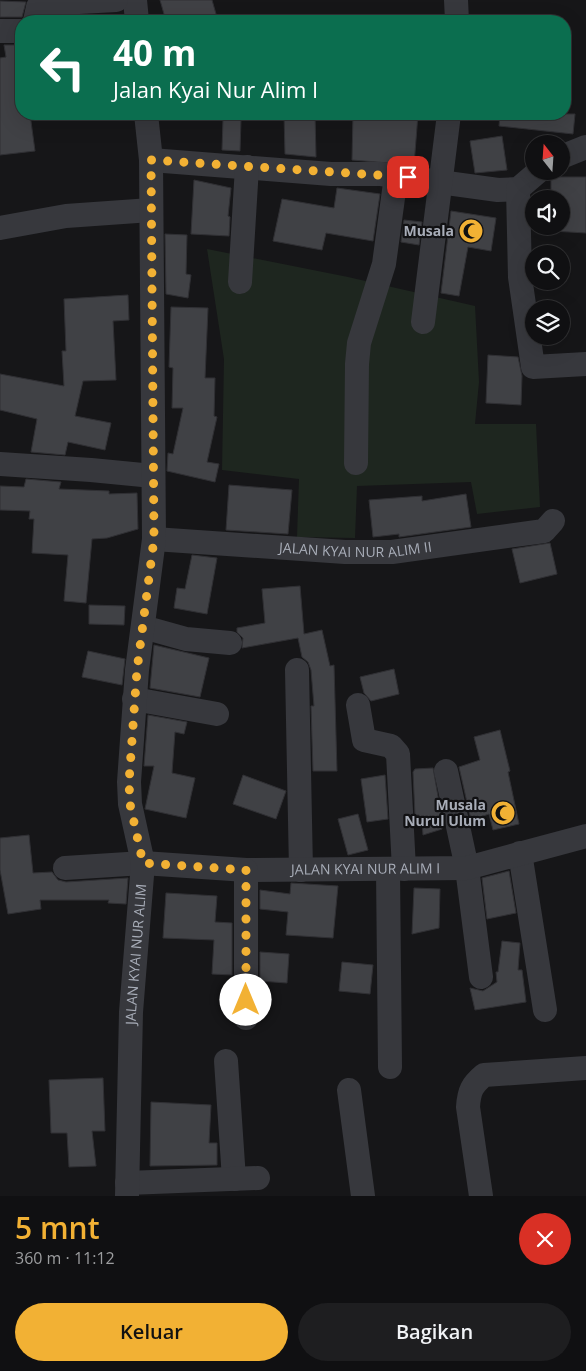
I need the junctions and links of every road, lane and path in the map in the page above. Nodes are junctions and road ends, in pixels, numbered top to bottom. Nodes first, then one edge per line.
1 (116, 0) edge
2 (135, 0) edge
3 (456, 0) edge
4 (36, 15) edge
5 (136, 15) edge
6 (457, 15) edge
7 (0, 31) edge
8 (15, 31) edge
9 (147, 120) edge
10 (448, 120) edge
11 (586, 147) edge
12 (570, 153) edge
13 (151, 160) junction
14 (248, 167) junction
15 (396, 176) junction
16 (528, 180) edge
17 (440, 182) junction
18 (518, 189) junction
19 (151, 210) junction
20 (0, 228) edge
21 (240, 282) dead end
22 (423, 322) dead end
23 (586, 364) edge
24 (356, 463) dead end
25 (0, 464) edge
26 (153, 476) junction
27 (552, 521) dead end
28 (154, 539) junction
29 (143, 627) junction
30 (230, 643) dead end
31 (297, 670) dead end
32 (134, 700) junction
33 (358, 705) dead end
34 (217, 714) dead end
35 (446, 770) dead end
36 (586, 836) edge
37 (520, 854) junction
38 (143, 863) junction
39 (65, 868) dead end
40 (467, 868) junction
41 (246, 870) junction
42 (301, 870) junction
43 (396, 870) junction
44 (481, 978) dead end
45 (545, 1010) dead end
46 (246, 1018) dead end
47 (226, 1061) dead end
48 (390, 1066) dead end
49 (586, 1068) edge
50 (348, 1090) dead end
51 (258, 1178) dead end
52 (234, 1179) junction
53 (127, 1190) edge
54 (363, 1196) edge
55 (480, 1196) edge

1 - 4 street
2 - 5 street
3 - 6 street
7 - 8 street
9 - 13 street, JALAN KYAI NUR ALIM
10 - 17 street
11 - 12 street
13 - 14 street
13 - 19 street, JALAN KYAI NUR ALIM
14 - 15 street
14 - 21 street
15 - 17 street
15 - 24 street
16 - 18 street
17 - 18 street
17 - 22 street
18 - 23 street
19 - 20 street
19 - 26 street, JALAN KYAI NUR ALIM
25 - 26 street
26 - 28 street, JALAN KYAI NUR ALIM
27 - 28 street, JALAN KYAI NUR ALIM II
28 - 29 street, JALAN KYAI NUR ALIM
29 - 30 street
29 - 32 street, JALAN KYAI NUR ALIM
31 - 42 street
32 - 34 street
32 - 38 street, JALAN KYAI NUR ALIM
33 - 43 street
35 - 40 street
36 - 37 street, JALAN KYAI NUR ALIM I
37 - 40 street, JALAN KYAI NUR ALIM I
37 - 45 street
38 - 39 street, JALAN KYAI NUR ALIM I
38 - 41 street, JALAN KYAI NUR ALIM I
38 - 53 street, JALAN KYAI NUR ALIM
40 - 43 street, JALAN KYAI NUR ALIM I
40 - 44 street
41 - 42 street, JALAN KYAI NUR ALIM I
41 - 46 street
42 - 43 street, JALAN KYAI NUR ALIM I
43 - 48 street
47 - 52 street
49 - 55 street
50 - 54 street
51 - 52 street
52 - 53 street

